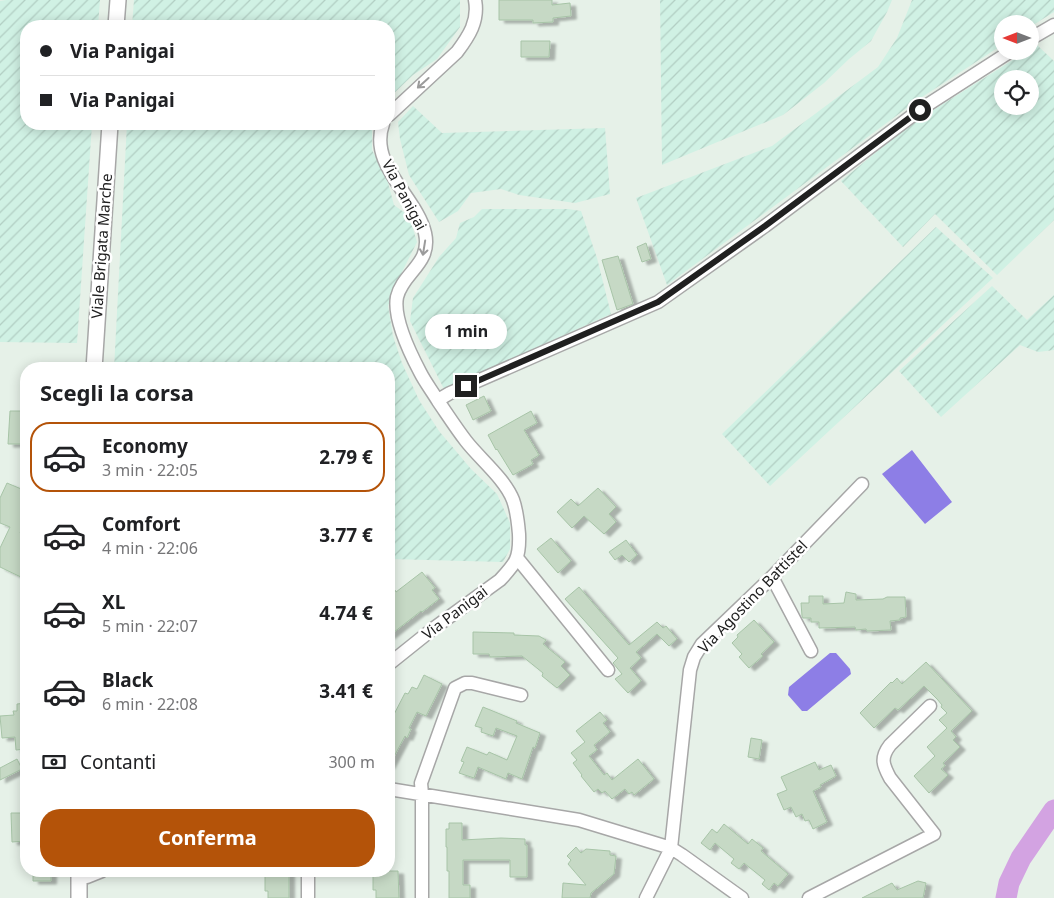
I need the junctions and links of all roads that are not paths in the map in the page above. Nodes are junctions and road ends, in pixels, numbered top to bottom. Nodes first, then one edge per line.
1 (118, 0) edge
2 (475, 0) edge
3 (116, 20) edge
4 (1054, 24) edge
5 (1039, 33) edge
6 (996, 60) edge
7 (395, 109) edge
8 (110, 130) edge
9 (381, 130) edge
10 (94, 362) edge
11 (438, 400) junction
12 (862, 484) dead end
13 (518, 559) junction
14 (772, 577) junction
15 (811, 651) dead end
16 (395, 659) edge
17 (608, 670) dead end
18 (521, 695) dead end
19 (930, 706) dead end
20 (395, 790) edge
21 (422, 794) junction
22 (671, 848) junction
23 (79, 877) edge
24 (308, 877) edge
25 (308, 897) dead end
26 (79, 898) edge
27 (422, 898) edge
28 (646, 898) edge
29 (742, 898) edge
30 (809, 898) edge

1 - 3 street
2 -> 7 street
4 - 5 street
6 - 11 street
8 - 10 street, Viale Brigata Marche
9 -> 11 street, Via Panigai
11 - 13 street, Via Panigai
12 - 14 street, Via Agostino Battistel
13 - 16 street, Via Panigai
13 - 17 street
14 - 15 street
14 - 22 street, Via Agostino Battistel
18 - 21 street
19 - 30 street
20 - 21 street
21 - 22 street
21 - 27 street
22 - 28 street, Via Agostino Battistel
22 - 29 street
23 - 26 street
24 - 25 street

